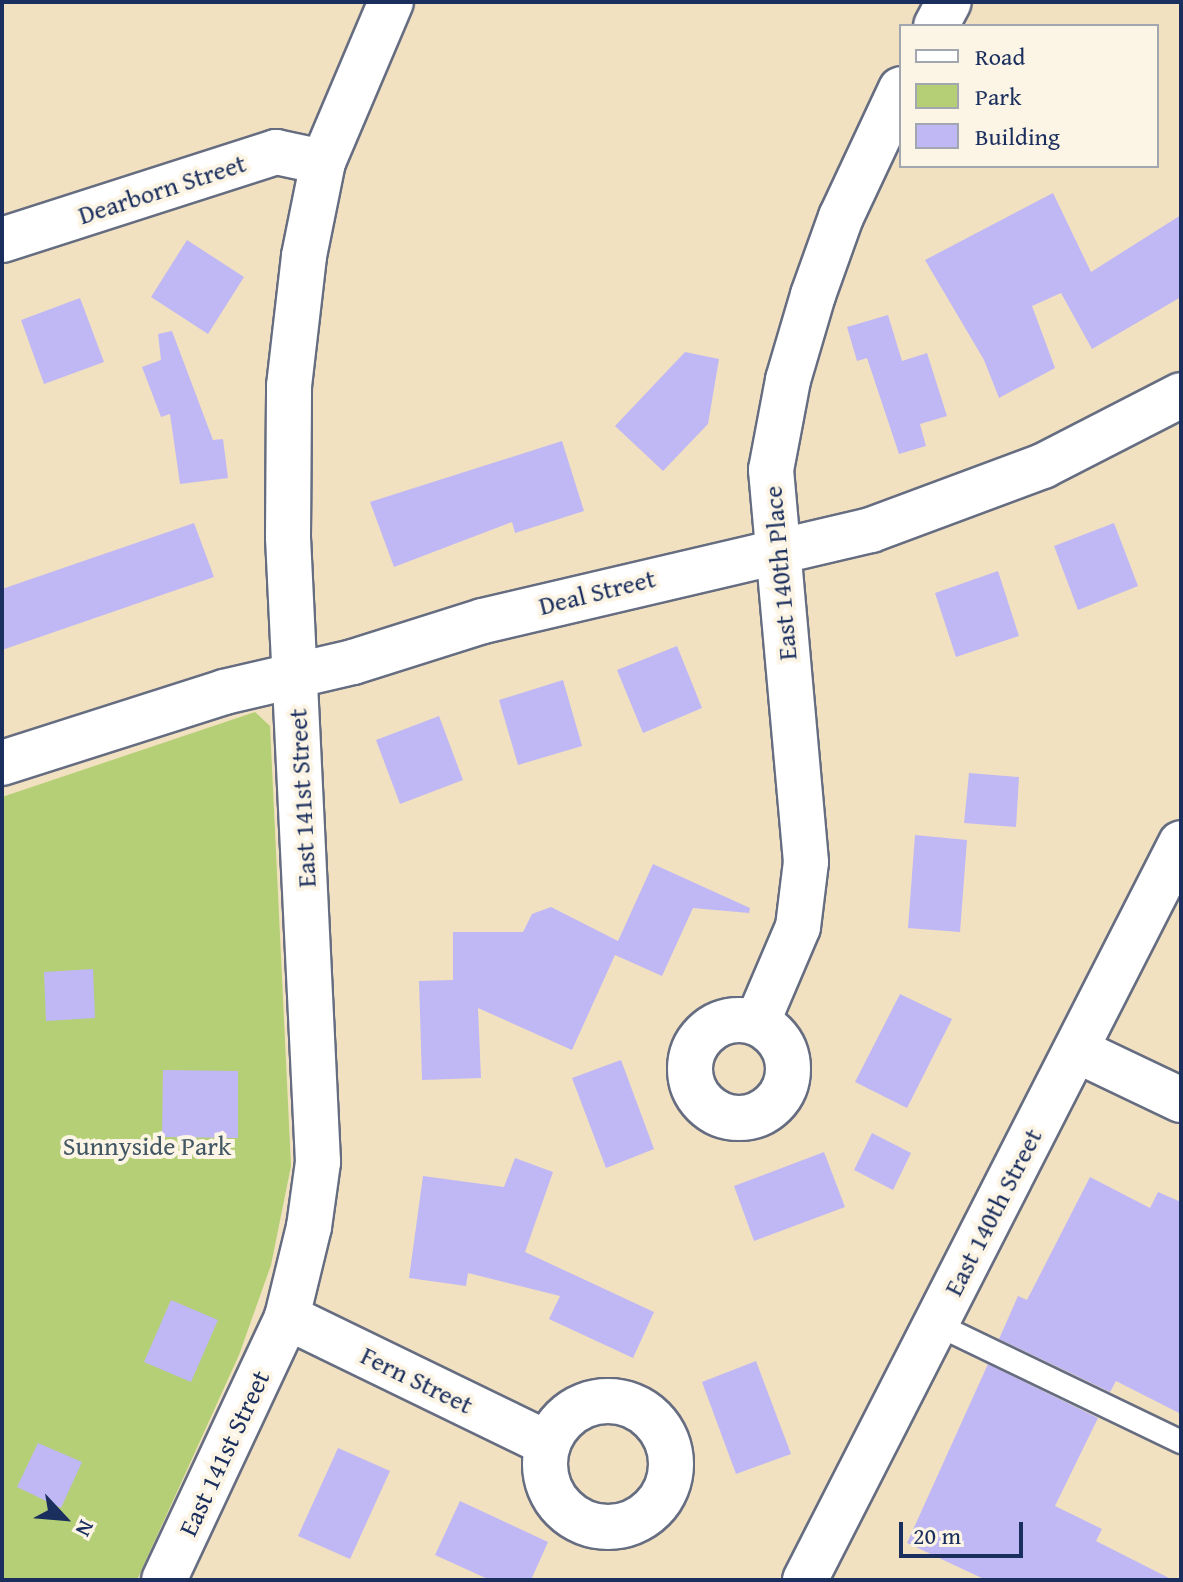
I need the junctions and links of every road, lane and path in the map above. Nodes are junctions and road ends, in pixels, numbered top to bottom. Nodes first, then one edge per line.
1 (391, 2) edge
2 (949, 2) edge
3 (937, 24) edge
4 (899, 93) edge
5 (323, 162) junction
6 (2, 240) edge
7 (1181, 395) edge
8 (777, 553) junction
9 (296, 674) junction
10 (2, 763) edge
11 (1181, 843) edge
12 (757, 1023) dead end
13 (1076, 1050) junction
14 (1181, 1100) edge
15 (287, 1317) junction
16 (936, 1324) junction
17 (1181, 1442) edge
18 (547, 1443) dead end
19 (164, 1580) edge
20 (805, 1580) edge

1 - 5 street, East 141st Street
2 - 3 street
4 - 8 street, East 140th Place
5 - 6 street, Dearborn Street
5 - 9 street, East 141st Street
7 - 8 street, Deal Street
8 - 9 street, Deal Street
8 - 12 street, East 140th Place
9 - 10 street, Deal Street
9 - 15 street, East 141st Street
11 - 13 street, East 140th Street
13 - 14 street
13 - 16 street, East 140th Street
15 - 18 street, Fern Street
15 - 19 street, East 141st Street
16 - 17 lane
16 - 20 street, East 140th Street

